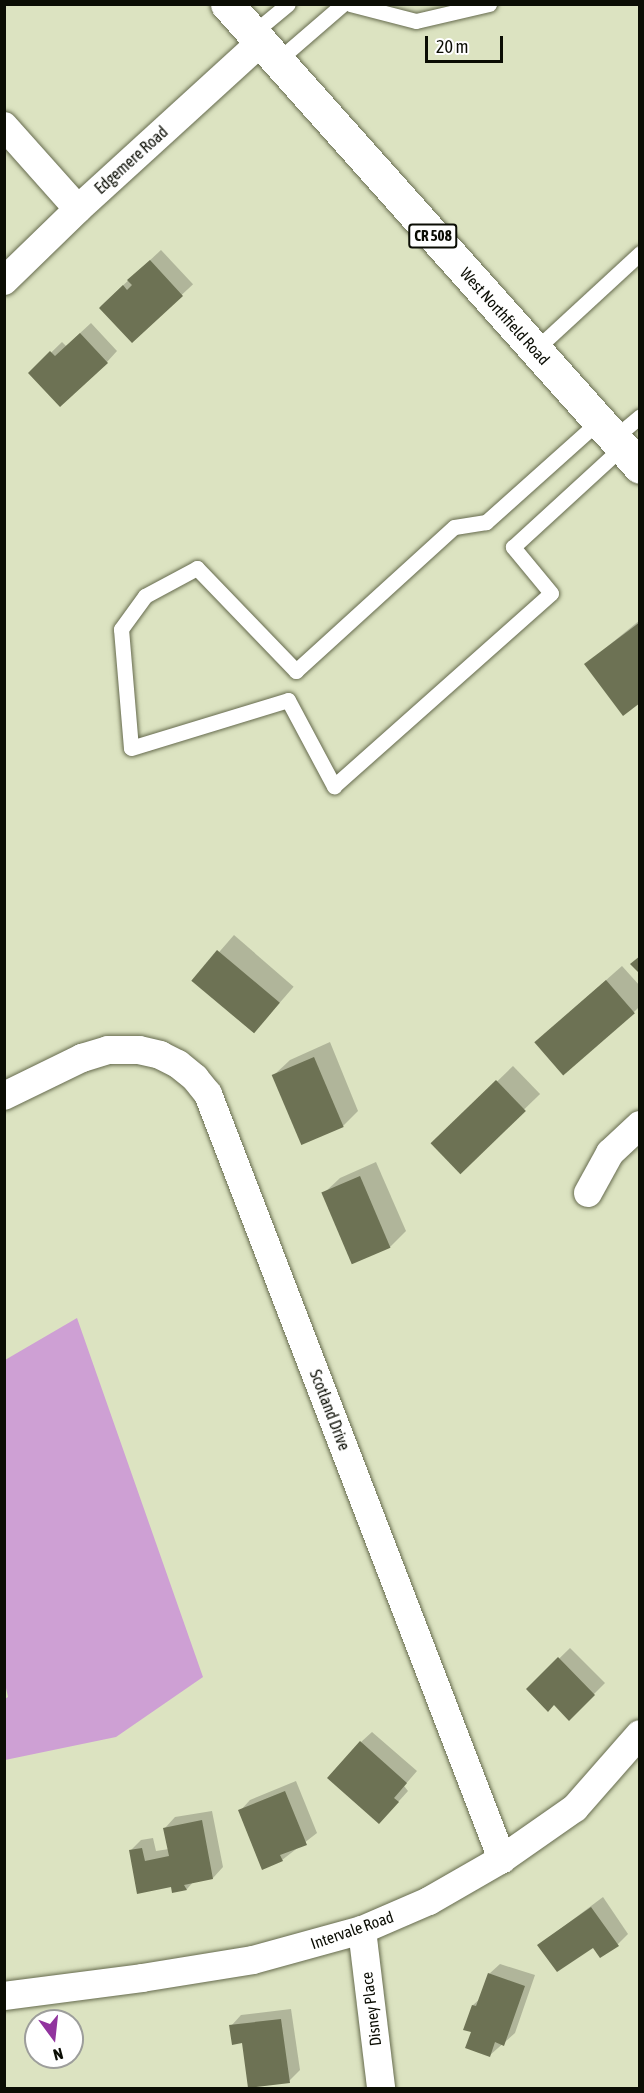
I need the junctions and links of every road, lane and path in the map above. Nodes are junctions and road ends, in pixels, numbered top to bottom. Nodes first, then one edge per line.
1 (227, 4) edge
2 (288, 4) edge
3 (343, 4) edge
4 (350, 4) edge
5 (489, 4) edge
6 (263, 45) junction
7 (4, 126) edge
8 (78, 209) junction
9 (639, 253) edge
10 (4, 280) edge
11 (535, 350) junction
12 (639, 416) edge
13 (618, 443) edge
14 (4, 1096) edge
15 (639, 1125) edge
16 (588, 1193) dead end
17 (639, 1734) edge
18 (502, 1859) junction
19 (362, 1930) junction
20 (4, 1996) edge
21 (381, 2088) edge

1 - 6 main road, West Northfield Road / CR 508
2 - 6 lane
3 - 6 lane
4 - 5 lane
6 - 8 street, Edgemere Road
6 - 11 main road, West Northfield Road / CR 508
7 - 8 street
8 - 10 street, Edgemere Road
9 - 11 lane
11 - 13 main road, West Northfield Road / CR 508
12 - 13 lane
13 - 13 lane
14 - 18 street, Scotland Drive
15 - 16 street
17 - 18 street, Intervale Road
18 - 19 street, Intervale Road
19 - 20 street, Intervale Road
19 - 21 street, Disney Place

